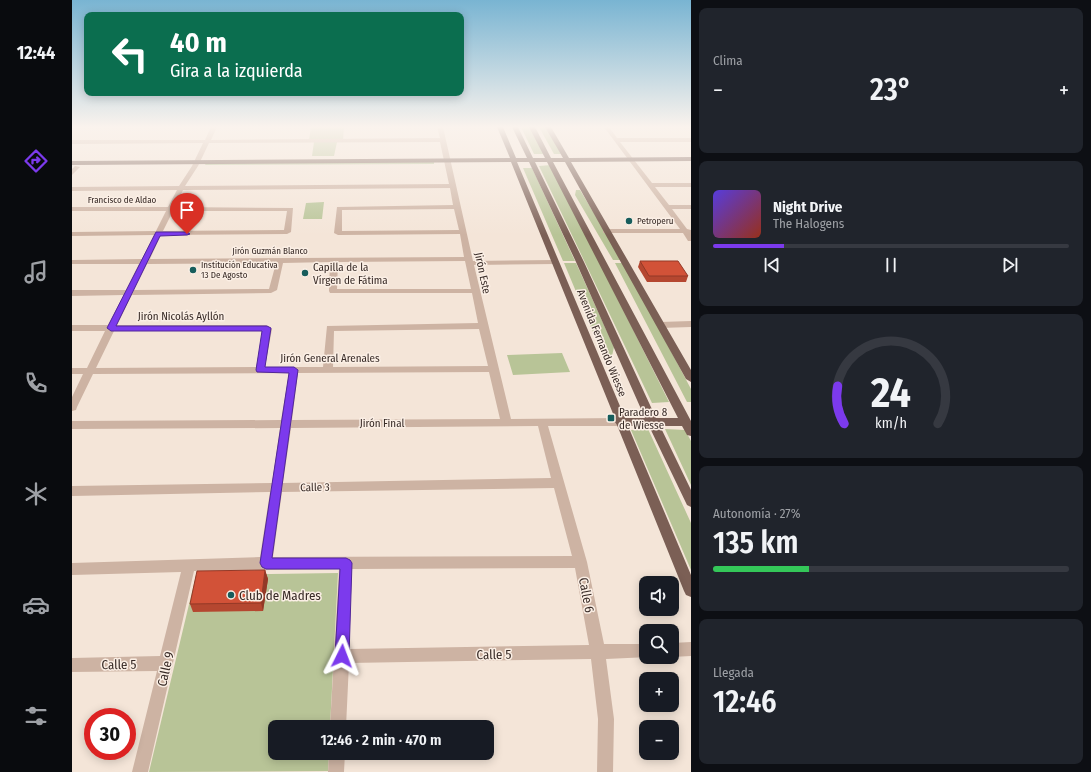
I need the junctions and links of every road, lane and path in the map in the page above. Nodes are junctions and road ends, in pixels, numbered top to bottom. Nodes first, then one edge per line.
1 (441, 163) edge
2 (448, 163) edge
3 (514, 163) edge
4 (533, 163) edge
5 (551, 163) edge
6 (569, 163) edge
7 (633, 163) edge
8 (662, 163) edge
9 (196, 164) junction
10 (691, 164) edge
11 (74, 166) edge
12 (72, 173) edge
13 (691, 185) edge
14 (453, 186) junction
15 (650, 186) junction
16 (181, 188) junction
17 (72, 189) edge
18 (457, 207) junction
19 (666, 207) junction
20 (691, 207) edge
21 (72, 209) edge
22 (171, 209) junction
23 (606, 231) junction
24 (688, 231) edge
25 (463, 232) junction
26 (72, 234) edge
27 (158, 234) junction
28 (691, 239) edge
29 (280, 261) junction
30 (334, 261) junction
31 (470, 261) junction
32 (72, 262) edge
33 (144, 262) junction
34 (555, 262) junction
35 (475, 291) junction
36 (129, 292) junction
37 (72, 293) edge
38 (691, 324) edge
39 (660, 325) junction
40 (483, 326) junction
41 (72, 328) edge
42 (111, 328) junction
43 (493, 369) junction
44 (260, 370) junction
45 (294, 370) junction
46 (328, 370) junction
47 (72, 371) edge
48 (90, 371) junction
49 (691, 379) edge
50 (72, 408) edge
51 (506, 422) junction
52 (620, 422) junction
53 (654, 422) junction
54 (542, 423) junction
55 (285, 424) junction
56 (72, 425) edge
57 (689, 425) edge
58 (558, 483) junction
59 (276, 488) junction
60 (72, 491) edge
61 (691, 502) edge
62 (580, 562) junction
63 (266, 563) junction
64 (346, 563) junction
65 (189, 566) junction
66 (72, 569) edge
67 (691, 591) edge
68 (691, 649) edge
69 (679, 650) edge
70 (639, 651) edge
71 (598, 653) junction
72 (342, 656) junction
73 (166, 663) junction
74 (72, 665) edge
75 (338, 720) edge
76 (337, 760) edge
77 (140, 772) edge
78 (336, 772) edge
79 (605, 772) edge

1 - 9 main road
2 - 14 street, Jirón Este
3 - 34 main road, Avenida Fernando Wiesse
4 - 53 main road, Avenida Fernando Wiesse
5 - 57 main road
6 - 23 main road
7 - 15 street
8 - 10 main road
9 - 11 main road
9 - 16 street
11 - 12 street
13 - 15 street
14 - 16 street
14 - 18 street, Jirón Este
15 - 19 street
16 - 17 street
16 - 22 street
18 - 25 street, Jirón Este
18 - 25 street
19 - 20 street
19 - 24 street
21 - 22 street, Francisco de Aldao
22 - 27 street
22 - 27 street, Francisco de Aldao
23 - 24 street
23 - 39 main road
24 - 28 street
25 - 31 street, Jirón Este
26 - 27 street
27 - 33 street
29 - 30 street, Jirón Guzmán Blanco
29 - 33 street, Jirón Guzmán Blanco
29 - 36 street
30 - 31 street, Jirón Guzmán Blanco
30 - 35 street
31 - 34 street, Jirón Guzmán Blanco
31 - 35 street, Jirón Este
32 - 33 street, Jirón Guzmán Blanco
33 - 36 street
34 - 52 main road, Avenida Fernando Wiesse
35 - 40 street, Jirón Este
36 - 37 street
36 - 42 street
38 - 39 street
39 - 49 main road
40 - 43 street, Jirón Este
40 - 46 street
41 - 42 street, Jirón Nicolás Ayllón
42 - 44 street, Jirón Nicolás Ayllón
42 - 48 street
43 - 46 street, Jirón General Arenales
43 - 51 street, Jirón Este
44 - 45 street, Jirón General Arenales
44 - 48 street, Jirón General Arenales
45 - 46 street, Jirón General Arenales
45 - 55 street
47 - 48 street, Jirón General Arenales
48 - 50 street
51 - 54 street, Jirón Final
51 - 55 street, Jirón Final
52 - 53 main road, Jirón Final
52 - 54 street, Jirón Final
52 - 67 main road, Avenida Fernando Wiesse
53 - 57 main road, Jirón Final
53 - 61 main road, Avenida Fernando Wiesse
54 - 58 street, Calle 6
55 - 56 street, Jirón Final
55 - 59 street
58 - 59 street, Calle 3
58 - 62 street, Calle 6
59 - 60 street, Calle 3
59 - 63 street
62 - 64 street
62 - 71 street, Calle 6
63 - 64 street
63 - 65 street
64 - 72 street
65 - 66 street
65 - 73 street, Calle 9
68 - 69 street
70 - 71 street, Calle 5
71 - 72 street, Calle 5
71 - 79 street, Calle 6
72 - 75 street
73 - 74 street, Calle 5
73 - 77 street, Calle 9
76 - 78 street

